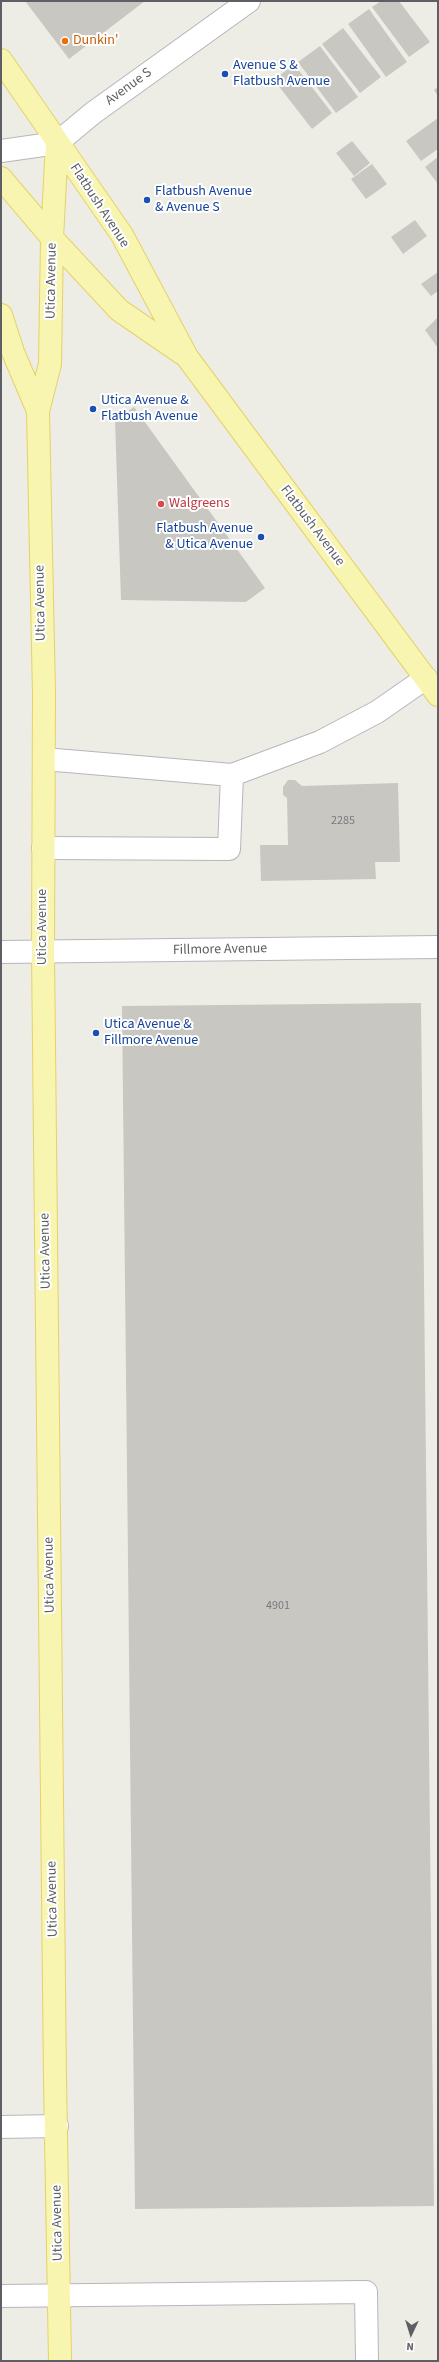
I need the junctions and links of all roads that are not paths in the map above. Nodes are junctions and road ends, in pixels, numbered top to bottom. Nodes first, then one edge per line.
1 (249, 1) edge
2 (1, 60) edge
3 (57, 143) junction
4 (1, 151) edge
5 (1, 178) edge
6 (52, 238) junction
7 (1, 315) edge
8 (187, 357) junction
9 (38, 411) junction
10 (432, 687) edge
11 (44, 759) junction
12 (232, 775) junction
13 (43, 848) junction
14 (438, 947) edge
15 (1, 952) edge
16 (43, 952) junction
17 (57, 2126) junction
18 (1, 2127) edge
19 (59, 2295) junction
20 (1, 2296) edge
21 (60, 2361) edge
22 (367, 2361) edge

1 - 3 street, Avenue S
2 - 3 main road, Flatbush Avenue
3 - 4 street
3 - 6 main road, Utica Avenue
3 - 8 main road, Flatbush Avenue
5 - 6 main road, Flatbush Avenue
6 - 8 main road, Flatbush Avenue
6 - 9 main road, Utica Avenue
7 - 9 main road
8 - 10 main road, Flatbush Avenue
9 - 11 main road, Utica Avenue
10 - 12 street
11 - 12 street
11 - 13 main road, Utica Avenue
12 - 13 street
13 - 16 main road, Utica Avenue
14 - 16 street, Fillmore Avenue
15 - 16 street, Fillmore Avenue
16 - 17 main road, Utica Avenue
17 - 18 street
17 - 19 main road, Utica Avenue
19 - 20 street
19 - 21 main road, Utica Avenue
19 - 22 street

